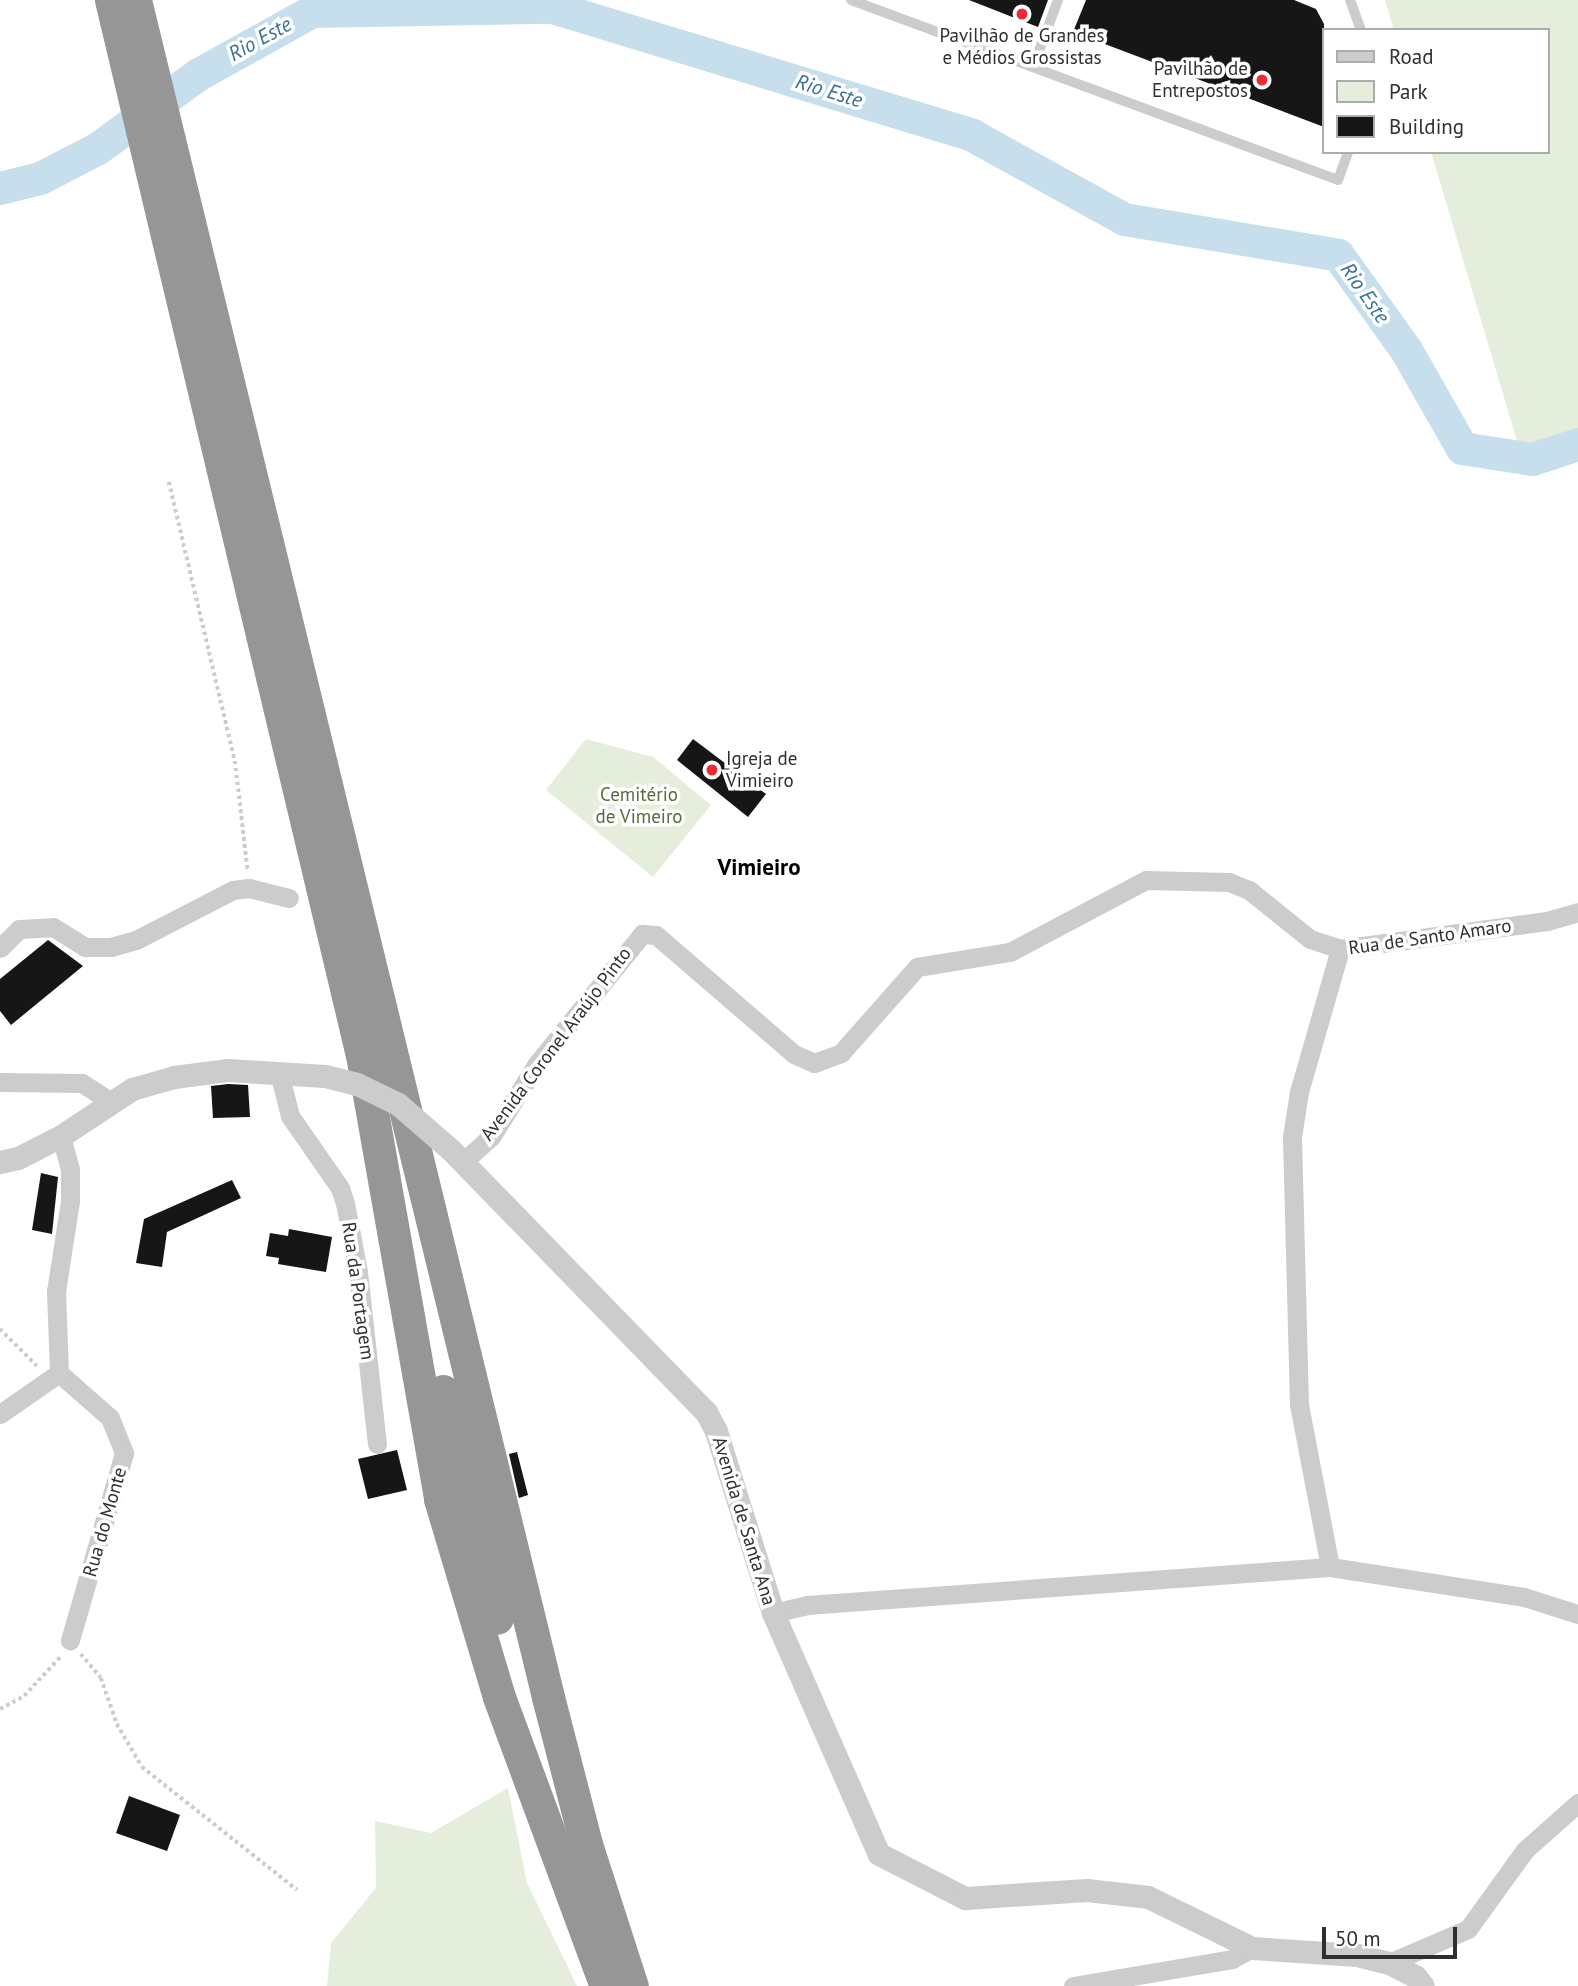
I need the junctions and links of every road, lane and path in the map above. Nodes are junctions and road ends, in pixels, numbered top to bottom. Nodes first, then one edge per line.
1 (111, 0) edge
2 (135, 0) edge
3 (851, 0) edge
4 (1058, 0) edge
5 (1350, 0) edge
6 (1360, 28) edge
7 (1033, 67) junction
8 (1347, 154) edge
9 (178, 222) junction
10 (169, 482) dead end
11 (249, 888) junction
12 (289, 898) dead end
13 (1578, 912) edge
14 (0, 948) edge
15 (1340, 949) junction
16 (814, 1063) joint
17 (279, 1072) junction
18 (0, 1082) edge
19 (110, 1101) junction
20 (61, 1136) junction
21 (458, 1155) junction
22 (0, 1162) edge
23 (0, 1329) edge
24 (57, 1375) junction
25 (0, 1414) edge
26 (377, 1444) dead end
27 (1329, 1567) junction
28 (773, 1613) junction
29 (1578, 1614) edge
30 (70, 1640) junction
31 (0, 1709) edge
32 (1578, 1803) edge
33 (297, 1890) dead end
34 (1252, 1948) junction
35 (1389, 1963) junction
36 (606, 1986) edge
37 (632, 1986) edge
38 (1073, 1986) edge
39 (1423, 1986) edge

1 - 9 highway
2 - 9 highway
3 - 7 lane
4 - 7 lane
5 - 6 lane
7 - 8 lane
9 - 36 highway
9 - 37 highway
10 - 11 path
11 - 12 street
11 - 14 street
13 - 15 street, Rua de Santo Amaro
15 - 16 street, Rua de Santo Amaro
15 - 27 street
16 - 21 street, Avenida Coronel Araújo Pinto
17 - 19 street, Avenida de Santa Ana
17 - 21 street, Avenida de Santa Ana, bridge
17 - 26 street, Rua da Portagem
18 - 19 street
19 - 20 street, Avenida de Santa Ana
20 - 22 street, Avenida de Santa Ana
20 - 24 street
21 - 28 street, Avenida de Santa Ana
23 - 24 path
24 - 25 street
24 - 30 street, Rua do Monte
27 - 28 street
27 - 29 street
28 - 34 street, Avenida de Santa Ana
30 - 31 path
30 - 33 path
32 - 35 street
34 - 35 street, Avenida de Santa Ana
34 - 38 street
35 - 39 street, Avenida de Santa Ana

